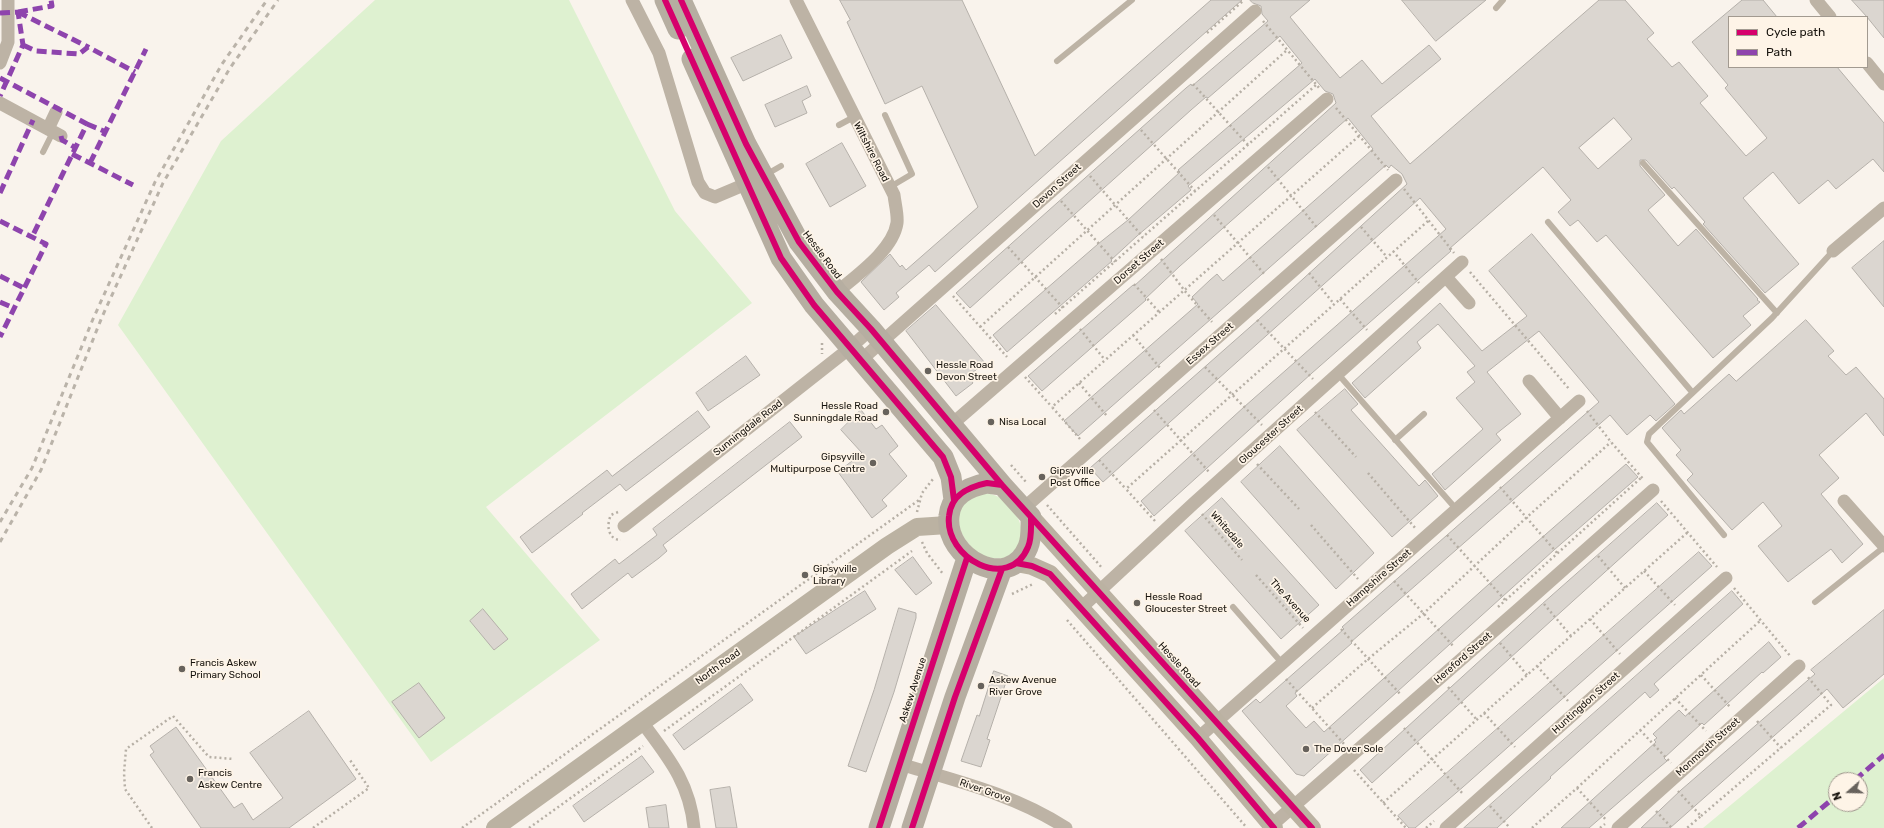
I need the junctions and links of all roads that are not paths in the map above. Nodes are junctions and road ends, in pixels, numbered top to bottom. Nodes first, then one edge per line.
1 (8, 0) edge
2 (632, 0) edge
3 (665, 0) edge
4 (681, 0) edge
5 (796, 0) edge
6 (1132, 0) edge
7 (1503, 0) edge
8 (1816, 0) edge
9 (1496, 8) dead end
10 (1254, 11) road end
11 (1829, 16) edge
12 (1057, 61) dead end
13 (0, 64) edge
14 (1868, 64) edge
15 (1884, 84) edge
16 (1328, 99) road end
17 (0, 103) edge
18 (56, 112) dead end
19 (885, 115) dead end
20 (854, 117) junction
21 (839, 125) dead end
22 (54, 133) junction
23 (43, 152) dead end
24 (1643, 163) dead end
25 (764, 175) junction
26 (1396, 180) road end
27 (890, 187) junction
28 (1884, 208) edge
29 (1548, 222) dead end
30 (1833, 251) joint
31 (1462, 262) road end
32 (1446, 277) junction
33 (837, 292) junction
34 (1469, 303) dead end
35 (1777, 313) junction
36 (876, 335) junction
37 (855, 354) junction
38 (1338, 374) junction
39 (1528, 381) dead end
40 (1692, 392) junction
41 (1579, 401) road end
42 (1424, 414) dead end
43 (1560, 418) junction
44 (951, 425) junction
45 (1395, 440) junction
46 (1002, 485) junction
47 (1653, 490) road end
48 (954, 500) junction
49 (1844, 501) dead end
50 (1457, 510) junction
51 (1027, 512) junction
52 (948, 525) junction
53 (624, 526) dead end
54 (1724, 535) dead end
55 (1884, 546) edge
56 (967, 558) junction
57 (1009, 566) junction
58 (1726, 578) road end
59 (1099, 592) junction
60 (1815, 602) dead end
61 (1233, 607) dead end
62 (1081, 608) junction
63 (1799, 666) road end
64 (1282, 668) junction
65 (1216, 721) junction
66 (642, 722) junction
67 (1198, 738) junction
68 (900, 764) junction
69 (930, 773) junction
70 (1293, 806) junction
71 (1613, 825) edge
72 (1273, 827) edge
73 (495, 828) edge
74 (694, 828) edge
75 (878, 828) edge
76 (912, 828) edge
77 (1066, 828) edge
78 (1312, 828) edge
79 (1446, 828) edge

1 - 13 street
2 - 25 street
3 - 25 main road, Hessle Road
4 - 25 main road, Hessle Road
5 - 20 street, Wiltshire Road
6 - 12 lane
7 - 9 lane
8 - 11 street
10 - 36 street, Devon Street
14 - 15 street
16 - 44 street, Dorset Street
17 - 22 street
18 - 22 street
19 - 27 lane
20 - 21 lane
20 - 27 street, Wiltshire Road
22 - 23 lane
24 - 35 lane
25 - 33 main road, Hessle Road
25 - 37 main road, Hessle Road
26 - 51 street, Essex Street
27 - 33 street, Wiltshire Road
28 - 30 street
29 - 40 lane
30 - 35 lane
31 - 32 street, Gloucester Street
32 - 34 street
32 - 38 street, Gloucester Street
33 - 36 main road, Hessle Road
35 - 40 lane
36 - 37 street, Sunningdale Road
36 - 44 main road, Hessle Road
37 - 48 main road, Hessle Road
37 - 53 street, Sunningdale Road
38 - 45 lane
38 - 59 street, Gloucester Street
39 - 43 street
40 - 54 lane
41 - 43 street, Hampshire Street
42 - 45 lane
43 - 50 street, Hampshire Street
44 - 46 main road, Hessle Road
45 - 50 lane
46 - 48 main road
46 - 51 main road
47 - 70 street, Hereford Street
48 - 52 main road
49 - 55 street
50 - 64 street, Hampshire Street
51 - 57 main road
51 - 59 street, Hessle Road
52 - 56 main road
52 - 66 street, North Road
55 - 60 lane
56 - 57 main road
56 - 68 main road, Askew Avenue
57 - 62 street
57 - 69 main road
58 - 79 street, Huntingdon Street
59 - 62 street, Gloucester Street
59 - 65 street, Hessle Road
61 - 64 lane
62 - 67 street
63 - 71 street, Monmouth Street
64 - 65 street, Hampshire Street
65 - 67 street, Hampshire Street
65 - 70 street, Hessle Road
66 - 73 street, North Road
66 - 74 street
67 - 72 street
68 - 69 street, River Grove
68 - 75 main road, Askew Avenue
69 - 76 main road
69 - 77 street, River Grove
70 - 72 street, Hereford Street
70 - 78 street, Hessle Road

